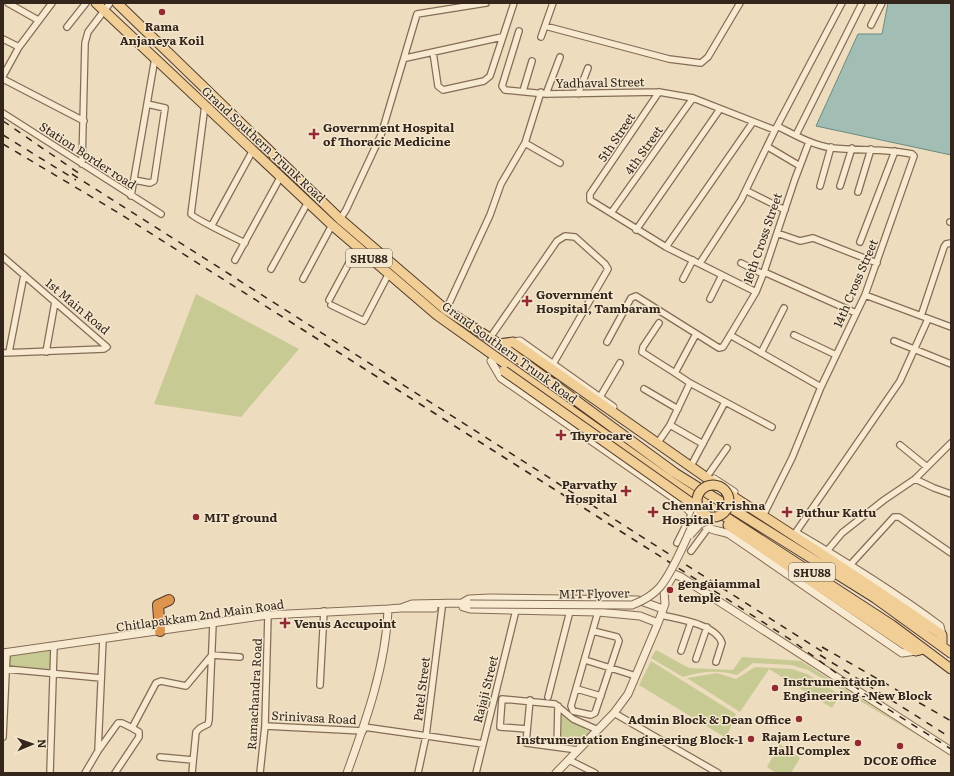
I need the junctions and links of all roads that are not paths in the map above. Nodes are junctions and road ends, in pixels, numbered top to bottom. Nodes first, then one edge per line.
1 (52, 3) edge
2 (86, 3) edge
3 (96, 3) edge
4 (110, 3) edge
5 (116, 3) edge
6 (486, 3) edge
7 (514, 3) edge
8 (553, 3) edge
9 (740, 3) edge
10 (842, 3) edge
11 (862, 3) edge
12 (10, 4) edge
13 (880, 4) edge
14 (103, 10) junction
15 (38, 20) junction
16 (871, 25) dead end
17 (545, 26) junction
18 (67, 27) dead end
19 (520, 31) dead end
20 (502, 37) junction
21 (541, 37) dead end
22 (3, 39) edge
23 (19, 47) junction
24 (433, 52) junction
25 (560, 57) dead end
26 (155, 58) junction
27 (406, 58) junction
28 (532, 61) dead end
29 (588, 68) dead end
30 (3, 77) edge
31 (524, 90) junction
32 (659, 92) junction
33 (544, 93) junction
34 (578, 94) junction
35 (693, 98) junction
36 (147, 104) junction
37 (205, 105) junction
38 (720, 109) junction
39 (3, 113) edge
40 (84, 121) junction
41 (753, 122) junction
42 (776, 128) junction
43 (796, 135) junction
44 (809, 142) junction
45 (525, 143) junction
46 (768, 147) junction
47 (831, 148) junction
48 (852, 148) junction
49 (253, 150) junction
50 (871, 150) junction
51 (895, 151) junction
52 (560, 163) dead end
53 (82, 164) junction
54 (800, 166) junction
55 (281, 176) junction
56 (134, 180) junction
57 (820, 186) dead end
58 (840, 186) dead end
59 (749, 192) dead end
60 (858, 192) dead end
61 (131, 196) junction
62 (308, 202) junction
63 (785, 210) junction
64 (611, 213) junction
65 (161, 214) dead end
66 (336, 222) junction
67 (212, 225) junction
68 (636, 230) junction
69 (777, 233) junction
70 (860, 242) dead end
71 (245, 243) junction
72 (951, 243) edge
73 (666, 247) junction
74 (358, 248) junction
75 (3, 257) edge
76 (235, 260) dead end
77 (693, 260) junction
78 (700, 263) junction
79 (741, 263) dead end
80 (877, 263) junction
81 (270, 269) dead end
82 (764, 273) junction
83 (24, 275) junction
84 (388, 275) junction
85 (722, 275) junction
86 (303, 279) dead end
87 (683, 279) dead end
88 (756, 292) junction
89 (865, 295) junction
90 (710, 299) dead end
91 (55, 302) junction
92 (784, 308) dead end
93 (446, 310) junction
94 (856, 313) junction
95 (921, 316) junction
96 (928, 319) junction
97 (659, 323) dead end
98 (951, 327) edge
99 (696, 334) junction
100 (730, 335) junction
101 (794, 335) dead end
102 (490, 338) junction
103 (894, 341) dead end
104 (607, 342) dead end
105 (499, 344) junction
106 (515, 344) junction
107 (916, 350) junction
108 (46, 352) junction
109 (6, 353) edge
110 (760, 353) junction
111 (836, 355) junction
112 (490, 356) junction
113 (620, 363) dead end
114 (553, 364) junction
115 (951, 364) edge
116 (675, 373) junction
117 (690, 383) junction
118 (821, 387) junction
119 (644, 389) dead end
120 (600, 397) junction
121 (725, 402) junction
122 (678, 409) junction
123 (670, 425) junction
124 (772, 427) dead end
125 (659, 441) junction
126 (951, 443) edge
127 (703, 444) junction
128 (900, 445) dead end
129 (727, 448) dead end
130 (645, 463) junction
131 (692, 464) junction
132 (927, 467) junction
133 (638, 474) junction
134 (708, 475) junction
135 (915, 479) junction
136 (717, 485) junction
137 (726, 492) junction
138 (951, 494) edge
139 (698, 508) junction
140 (765, 512) junction
141 (691, 515) junction
142 (715, 517) junction
143 (708, 528) junction
144 (796, 532) junction
145 (686, 538) junction
146 (678, 543) dead end
147 (691, 551) dead end
148 (827, 551) junction
149 (951, 553) edge
150 (851, 564) junction
151 (169, 600) dead end
152 (465, 604) junction
153 (401, 608) junction
154 (442, 608) junction
155 (388, 609) junction
156 (663, 609) junction
157 (516, 610) junction
158 (324, 611) junction
159 (570, 611) junction
160 (598, 612) junction
161 (268, 615) junction
162 (691, 622) junction
163 (213, 623) junction
164 (658, 623) junction
165 (707, 627) junction
166 (160, 631) junction
167 (593, 631) junction
168 (942, 635) junction
169 (104, 639) junction
170 (54, 646) junction
171 (942, 646) junction
172 (920, 650) junction
173 (681, 651) dead end
174 (5, 653) edge
175 (951, 653) edge
176 (212, 655) junction
177 (240, 657) dead end
178 (696, 659) dead end
179 (585, 660) junction
180 (716, 662) dead end
181 (610, 667) junction
182 (6, 669) junction
183 (951, 669) edge
184 (53, 673) junction
185 (636, 676) junction
186 (101, 678) junction
187 (320, 685) dead end
188 (577, 689) junction
189 (601, 696) junction
190 (548, 697) dead end
191 (530, 700) junction
192 (558, 706) junction
193 (614, 713) junction
194 (265, 726) junction
195 (132, 728) junction
196 (364, 729) junction
197 (527, 729) junction
198 (598, 730) junction
199 (426, 736) junction
200 (3, 737) edge
201 (483, 744) junction
202 (558, 747) junction
203 (578, 750) junction
204 (98, 751) junction
205 (951, 751) edge
206 (160, 757) dead end
207 (193, 760) junction
208 (569, 760) junction
209 (87, 772) edge
210 (50, 773) edge
211 (115, 773) edge
212 (192, 773) edge
213 (260, 773) edge
214 (347, 773) edge
215 (418, 773) edge
216 (476, 773) edge
217 (556, 773) edge
218 (595, 773) edge
219 (718, 773) edge

1 - 15 street
2 - 18 street
3 - 14 main road, Grand Southern Trunk Road / SHU88
4 - 14 street
5 - 66 main road, Grand Southern Trunk Road / SHU88
6 - 27 street
7 - 20 street
8 - 17 street
9 - 17 street
10 - 42 street
11 - 43 street
12 - 15 street
13 - 16 street
14 - 26 main road, Grand Southern Trunk Road / SHU88
14 - 40 street
15 - 23 street
17 - 21 street
19 - 31 street, Yadhaval Street
20 - 24 street
20 - 24 street
22 - 23 street
23 - 30 street
24 - 27 street
25 - 33 street
26 - 36 street
26 - 37 main road, Grand Southern Trunk Road / SHU88
27 - 66 street
28 - 31 street
29 - 34 street
30 - 40 street
31 - 33 street, Yadhaval Street
32 - 34 street, Yadhaval Street
32 - 35 street, Yadhaval Street
32 - 64 street, 5th Street
33 - 34 street, Yadhaval Street
33 - 45 street
35 - 38 street, Yadhaval Street
35 - 64 street, 4th Street
36 - 56 street
36 - 56 street
37 - 49 main road, Grand Southern Trunk Road / SHU88
37 - 67 street
38 - 41 street, 14th Cross Street
38 - 68 street
39 - 53 street, Station Border road
40 - 53 street
41 - 42 street, 14th Cross Street
41 - 73 street
42 - 43 street, 14th Cross Street
42 - 46 street
43 - 44 street, 14th Cross Street
44 - 47 street, 14th Cross Street
44 - 54 street, 16th Cross Street
45 - 52 street
45 - 93 street
46 - 54 street
46 - 78 street
47 - 48 street, 14th Cross Street
47 - 57 street
48 - 50 street, 14th Cross Street
48 - 58 street
49 - 55 main road, Grand Southern Trunk Road / SHU88
49 - 67 street
50 - 51 street, 14th Cross Street
50 - 60 street
51 - 70 street
51 - 80 street, 14th Cross Street
53 - 61 street, Station Border road
54 - 63 street, 16th Cross Street
55 - 62 main road, Grand Southern Trunk Road / SHU88
55 - 71 street
56 - 61 street
59 - 63 street
61 - 65 street, Station Border road
62 - 66 main road, Grand Southern Trunk Road / SHU88
62 - 81 street
63 - 69 street, 16th Cross Street
64 - 68 street
66 - 74 main road, Grand Southern Trunk Road / SHU88
66 - 86 street
66 - 93 main road, Grand Southern Trunk Road / SHU88
67 - 71 street
68 - 73 street
69 - 80 street
69 - 82 street, 16th Cross Street
71 - 76 street
72 - 95 street
73 - 77 street
74 - 84 main road, Grand Southern Trunk Road / SHU88
74 - 84 street
75 - 83 street, 1st Main Road
77 - 78 street
77 - 87 street
78 - 85 street
79 - 82 street
80 - 89 street, 14th Cross Street
82 - 88 street, 16th Cross Street
82 - 94 street
83 - 91 street, 1st Main Road
83 - 109 street
84 - 112 main road, Grand Southern Trunk Road / SHU88
85 - 88 street
85 - 90 street
88 - 100 street, 16th Cross Street
89 - 94 street, 14th Cross Street
89 - 95 street
91 - 108 street
91 - 108 street, 1st Main Road
92 - 110 street
93 - 102 main road, Grand Southern Trunk Road / SHU88
94 - 111 street, 14th Cross Street
95 - 96 street
96 - 98 street
96 - 107 street
97 - 116 street
99 - 100 street, 16th Cross Street
99 - 104 street, 16th Cross Street
99 - 116 street
100 - 110 street
101 - 111 street
102 - 105 main road, Grand Southern Trunk Road / SHU88
102 - 114 street
103 - 107 street
105 - 106 main road
105 - 171 main road, Grand Southern Trunk Road / SHU88
106 - 114 street
106 - 136 main road
107 - 115 street
107 - 144 street
108 - 109 street
110 - 118 street
111 - 118 street, 14th Cross Street
112 - 130 main road, Grand Southern Trunk Road / SHU88
112 - 133 street
112 - 139 main road, bridge
113 - 120 street
114 - 120 street
116 - 117 street
117 - 121 street
117 - 122 street
118 - 140 street, 14th Cross Street
119 - 122 street
120 - 125 street
121 - 124 street
121 - 127 street
122 - 123 street
123 - 125 street
123 - 127 street
125 - 131 street
126 - 132 street
127 - 131 street
128 - 132 street
129 - 134 street
130 - 133 main road
130 - 172 main road, Grand Southern Trunk Road / SHU88
131 - 134 street
132 - 135 street
133 - 141 street
134 - 140 street
135 - 138 street
135 - 148 street
136 - 137 main road, bridge
136 - 139 main road, bridge
137 - 142 main road, bridge
137 - 168 main road
139 - 142 main road, bridge
139 - 145 street, MIT Flyover, bridge
140 - 144 street
141 - 143 street
141 - 146 street
142 - 145 street, MIT Flyover, bridge
142 - 172 main road
143 - 147 street
143 - 172 street
144 - 148 street
145 - 152 street, MIT Flyover, bridge
148 - 150 street
149 - 150 street
150 - 168 street
151 - 166 highway
152 - 153 street
152 - 154 street
152 - 156 street
152 - 157 street
153 - 154 street
153 - 155 street, Chitlapakkam 2nd Main Road
154 - 199 street, Patel Street
155 - 158 street, Chitlapakkam 2nd Main Road
155 - 196 street
156 - 162 street
156 - 164 street
156 - 205 street
157 - 159 street
157 - 201 street, Rajaji Street
158 - 161 street, Chitlapakkam 2nd Main Road
158 - 187 street
159 - 160 street
159 - 190 street
160 - 164 street
160 - 167 street
161 - 163 street, Chitlapakkam 2nd Main Road
161 - 194 street, Ramachandra Road
162 - 165 street
162 - 173 street
163 - 166 street, Chitlapakkam 2nd Main Road
163 - 176 street
164 - 185 street
165 - 178 street
165 - 180 street
166 - 169 street, Chitlapakkam 2nd Main Road
167 - 179 street
167 - 181 street
168 - 171 main road
169 - 170 street, Chitlapakkam 2nd Main Road
169 - 186 street
170 - 174 street, Chitlapakkam 2nd Main Road
170 - 184 street
171 - 175 main road, Grand Southern Trunk Road / SHU88
172 - 183 main road, Grand Southern Trunk Road / SHU88
174 - 182 street
176 - 177 street
176 - 195 street
176 - 207 street
179 - 181 street
179 - 188 street
181 - 185 street
181 - 189 street
182 - 184 street
182 - 200 street
184 - 186 street
184 - 210 street
185 - 193 street
186 - 204 street
188 - 189 street
188 - 189 street
191 - 192 street
191 - 197 street
191 - 197 street
192 - 198 street
192 - 202 street
193 - 198 street
193 - 219 street
194 - 196 street, Srinivasa Road
194 - 213 street, Ramachandra Road
195 - 204 street
195 - 211 street
196 - 199 street, Srinivasa Road
196 - 214 street
197 - 202 street
198 - 203 street
199 - 201 street, Srinivasa Road
199 - 215 street, Patel Street
201 - 216 street, Rajaji Street
202 - 203 street
203 - 208 street
204 - 209 street
206 - 207 street
207 - 212 street
208 - 217 street
208 - 218 street

